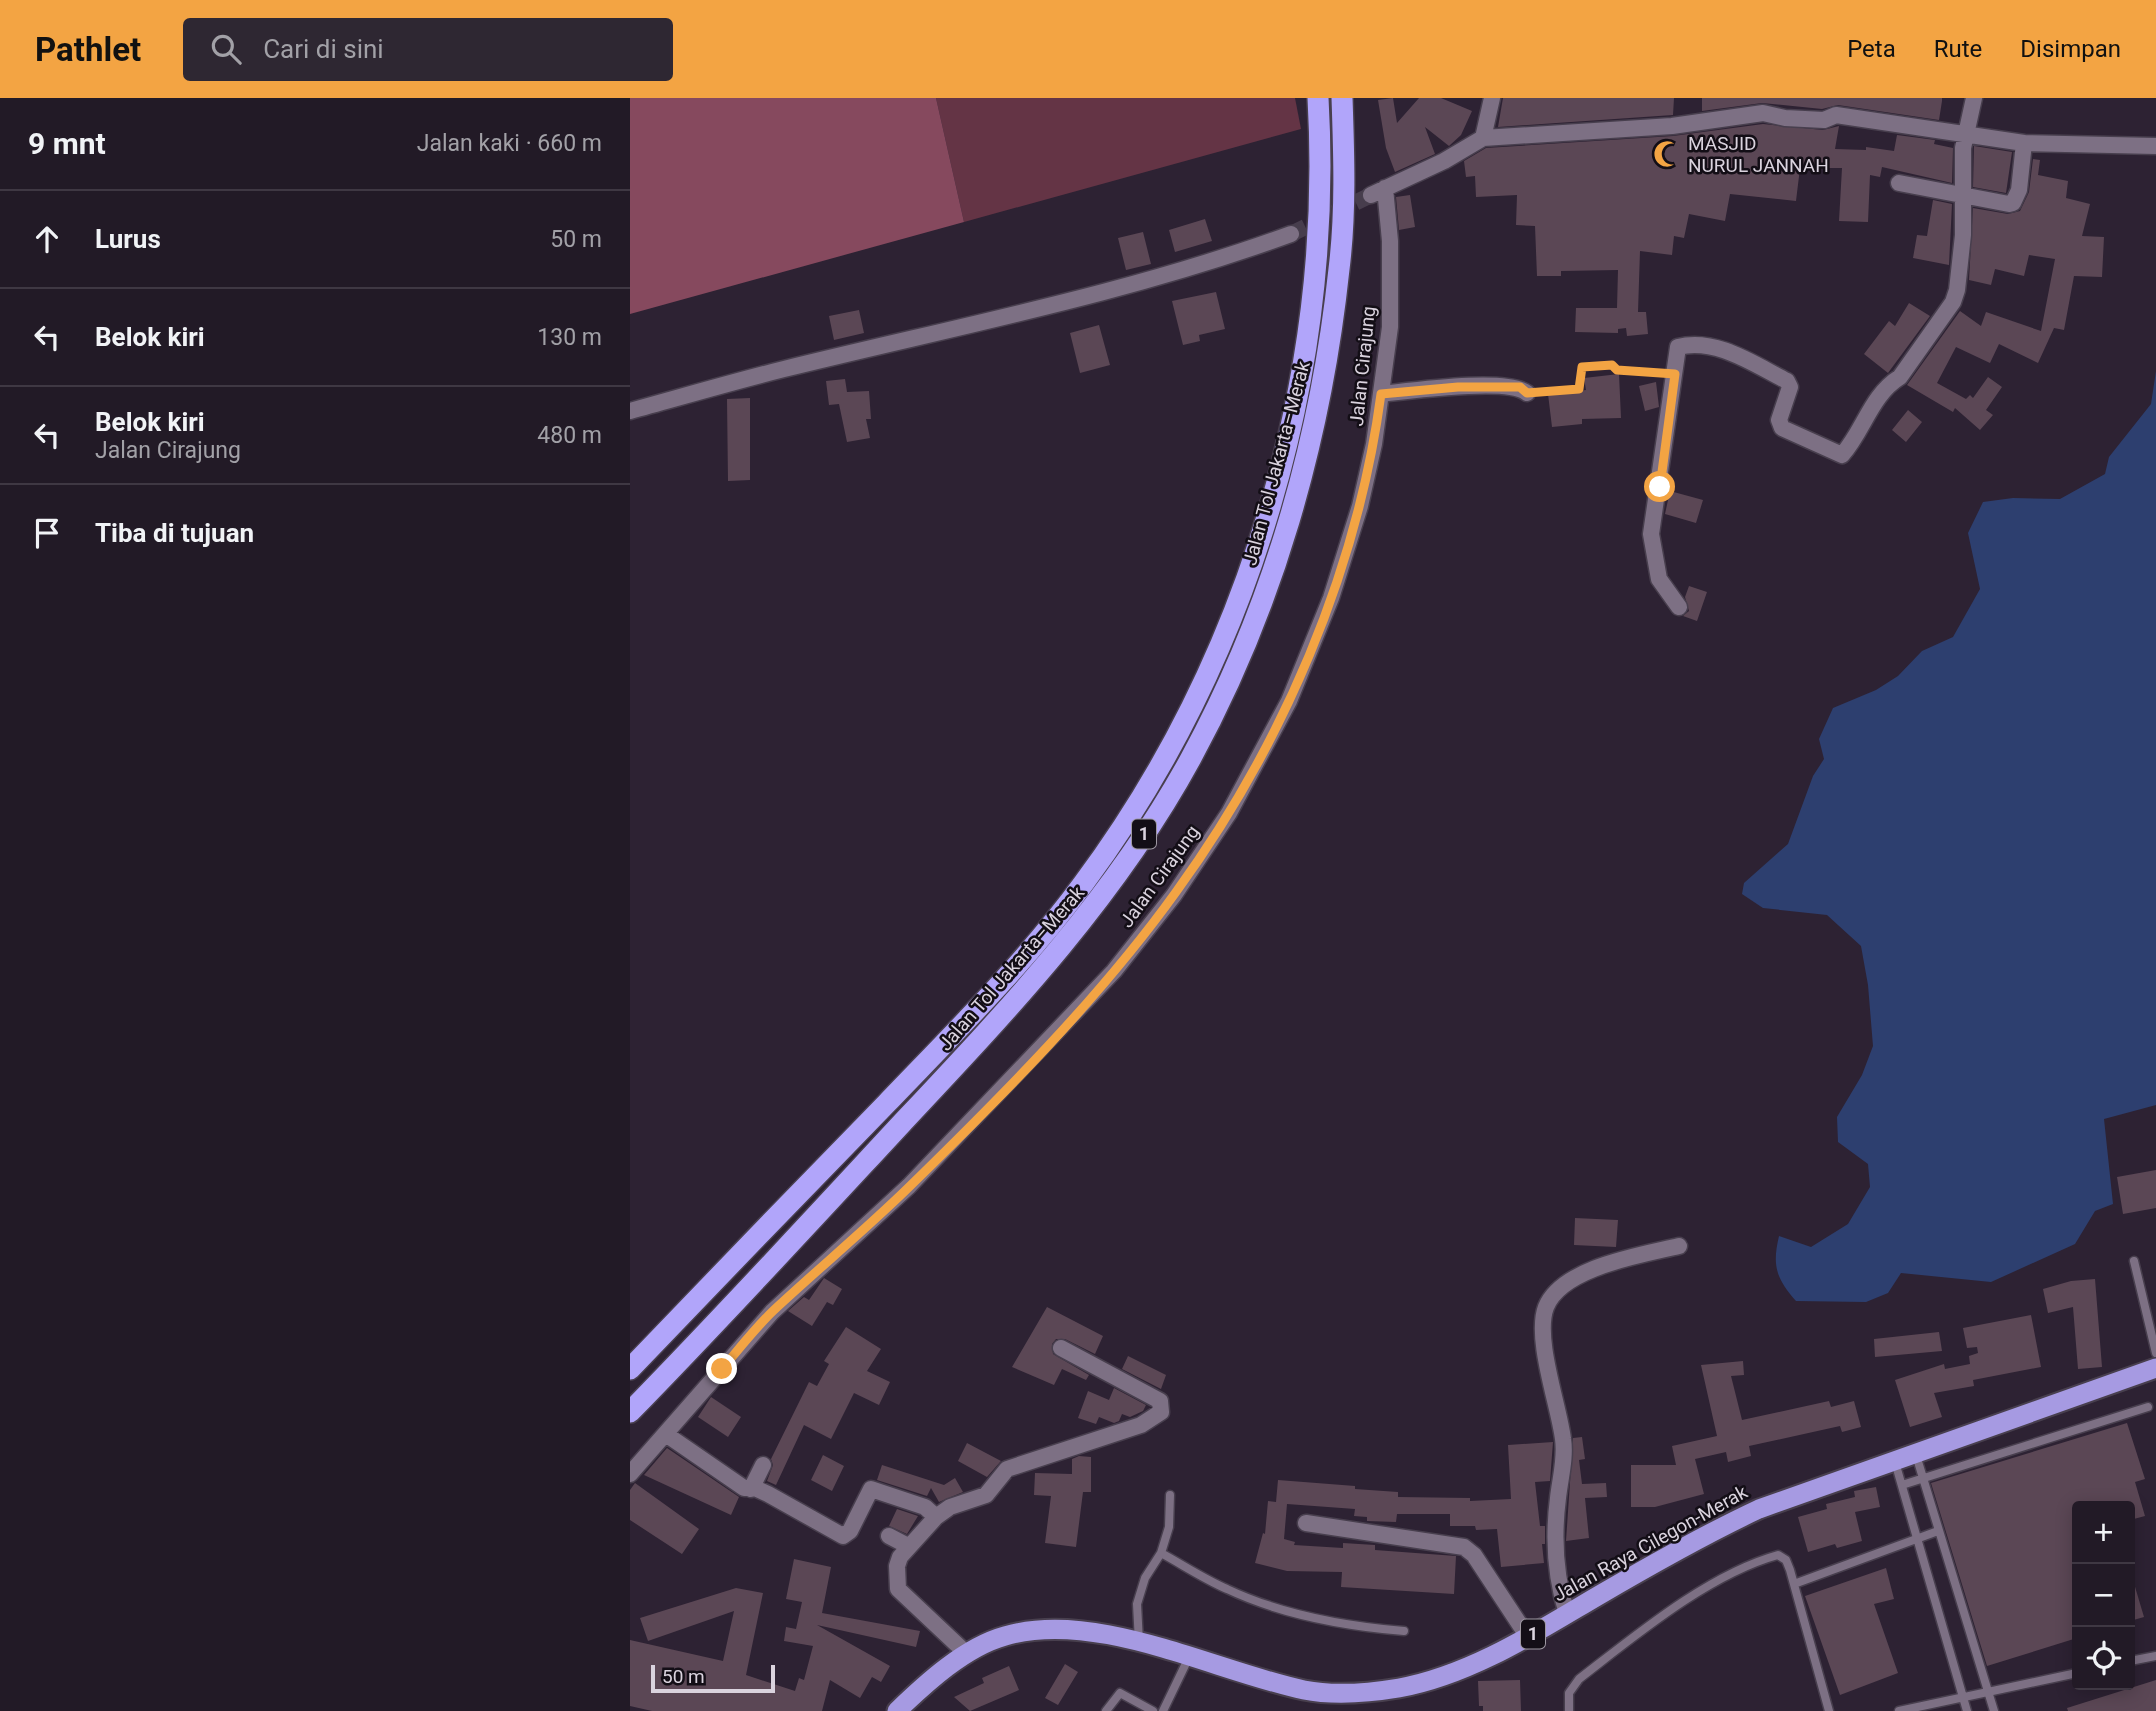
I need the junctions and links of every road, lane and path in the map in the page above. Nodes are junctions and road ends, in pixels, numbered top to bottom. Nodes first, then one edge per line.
1 (1318, 98) edge
2 (1342, 98) edge
3 (1492, 98) edge
4 (1974, 98) edge
5 (1966, 135) junction
6 (1483, 138) junction
7 (2024, 143) junction
8 (2156, 146) edge
9 (1899, 183) dead end
10 (1962, 194) junction
11 (1291, 234) tunnel mouth
12 (1675, 374) junction
13 (1527, 393) joint
14 (1381, 394) junction
15 (630, 411) edge
16 (1679, 607) dead end
17 (1679, 1245) dead end
18 (2134, 1261) dead end
19 (1061, 1348) dead end
20 (2156, 1353) edge
21 (630, 1368) edge
22 (2156, 1368) edge
23 (2148, 1407) dead end
24 (630, 1412) edge
25 (667, 1435) junction
26 (1915, 1452) junction
27 (1894, 1459) junction
28 (763, 1465) dead end
29 (630, 1474) edge
30 (1923, 1479) junction
31 (1902, 1485) junction
32 (751, 1489) junction
33 (1170, 1495) dead end
34 (936, 1517) junction
35 (1306, 1522) dead end
36 (1938, 1531) junction
37 (889, 1536) dead end
38 (1916, 1538) junction
39 (908, 1546) junction
40 (1161, 1553) junction
41 (1794, 1584) junction
42 (1567, 1614) junction
43 (1404, 1631) dead end
44 (1528, 1637) junction
45 (1139, 1642) junction
46 (967, 1654) junction
47 (2156, 1656) edge
48 (1189, 1657) junction
49 (2135, 1660) edge
50 (2072, 1674) edge
51 (1988, 1692) junction
52 (1963, 1698) junction
53 (897, 1711) edge
54 (1106, 1711) edge
55 (1153, 1711) edge
56 (1163, 1711) edge
57 (1569, 1711) edge
58 (1829, 1711) edge
59 (1899, 1711) edge
60 (1967, 1711) edge
61 (1994, 1711) edge

1 - 21 highway, Jalan Tol Jakarta–Merak / 1
2 - 24 highway, Jalan Tol Jakarta–Merak / 1
3 - 6 street
4 - 5 street
5 - 6 street
5 - 7 street
5 - 10 street
6 - 14 street, Jalan Cirajung
7 - 8 street
7 - 10 street
9 - 10 street
10 - 12 street
11 - 15 street
12 - 13 path
12 - 16 street
13 - 14 street
14 - 25 street, Jalan Cirajung
17 - 42 street
18 - 20 lane
19 - 34 street
22 - 26 highway, Jalan Raya Cilegon-Merak / 1
23 - 30 lane
25 - 29 street, Jalan Cirajung
25 - 32 street
26 - 27 highway, Jalan Raya Cilegon-Merak / 1
26 - 30 lane
27 - 31 lane
27 - 42 highway, Jalan Raya Cilegon-Merak / 1
28 - 32 street
30 - 31 lane
30 - 36 lane
31 - 38 lane
32 - 34 street
33 - 40 lane
34 - 39 street
35 - 44 street
36 - 38 lane
36 - 51 lane
37 - 39 street
38 - 41 lane
38 - 52 lane
39 - 46 street
40 - 43 lane
40 - 45 lane
41 - 57 lane
41 - 58 lane
42 - 44 highway, Jalan Raya Cilegon-Merak / 1
44 - 48 highway, Jalan Raya Cilegon-Merak / 1
45 - 46 highway, Jalan Raya Cilegon-Merak / 1
45 - 48 highway, Jalan Raya Cilegon-Merak / 1
46 - 53 highway, Jalan Raya Cilegon-Merak / 1
47 - 49 lane
48 - 56 lane
50 - 51 lane
51 - 52 lane
51 - 61 lane
52 - 59 lane
52 - 60 lane
54 - 55 lane

